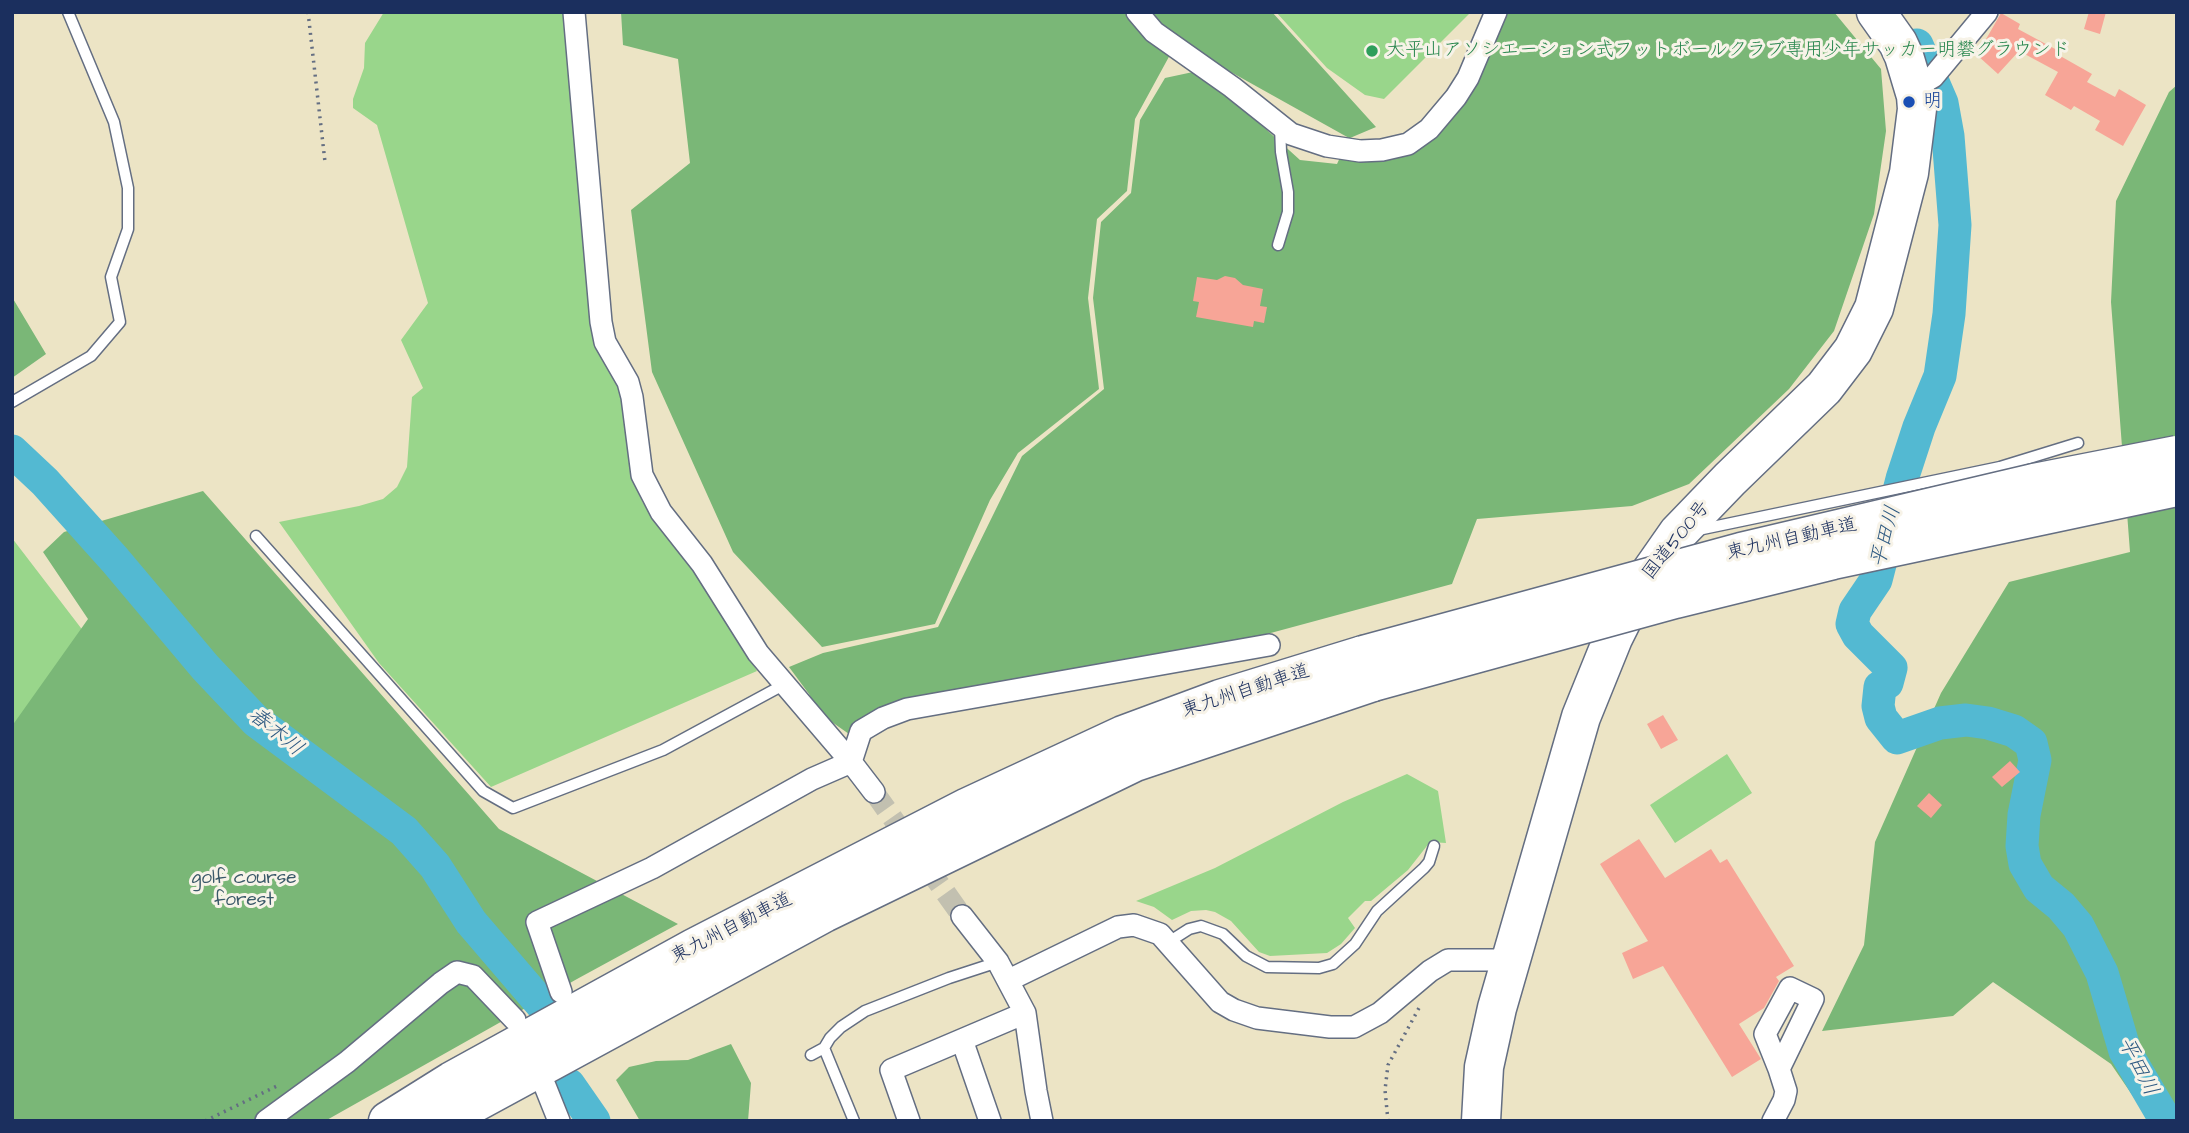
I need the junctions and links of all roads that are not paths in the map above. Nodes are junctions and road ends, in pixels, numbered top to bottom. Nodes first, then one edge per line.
1 (68, 12) edge
2 (574, 12) edge
3 (1137, 12) edge
4 (1496, 12) edge
5 (1876, 12) edge
6 (1986, 12) edge
7 (1925, 81) junction
8 (1280, 126) junction
9 (1279, 245) dead end
10 (12, 402) edge
11 (2078, 443) dead end
12 (2177, 456) edge
13 (2177, 487) edge
14 (1678, 533) junction
15 (256, 536) dead end
16 (1269, 645) dead end
17 (1368, 668) junction
18 (785, 684) junction
19 (851, 762) junction
20 (874, 792) tunnel mouth
21 (1434, 846) dead end
22 (962, 916) tunnel mouth
23 (1167, 943) junction
24 (1511, 960) junction
25 (1004, 971) junction
26 (561, 992) dead end
27 (1025, 1013) junction
28 (515, 1020) dead end
29 (962, 1040) junction
30 (824, 1048) junction
31 (811, 1055) dead end
32 (1779, 1069) dead end
33 (545, 1086) dead end
34 (266, 1121) edge
35 (388, 1121) edge
36 (441, 1121) edge
37 (559, 1121) edge
38 (854, 1121) edge
39 (909, 1121) edge
40 (990, 1121) edge
41 (1042, 1121) edge
42 (1481, 1121) edge
43 (1773, 1121) edge

1 - 10 lane
2 - 18 street
3 - 8 street
4 - 8 street
5 - 7 highway, 国道500号
6 - 7 street
7 - 14 highway, 国道500号
8 - 9 lane
11 - 14 lane
12 - 17 highway, 東九州自動車道, bridge
13 - 17 highway, 東九州自動車道, bridge
14 - 24 highway, 国道500号
15 - 18 lane
16 - 19 street
17 - 35 highway, 東九州自動車道
17 - 36 highway, 東九州自動車道
18 - 19 street
19 - 20 street
19 - 26 street
21 - 23 lane
22 - 25 street
23 - 24 street
23 - 25 street
24 - 42 highway, 国道500号
25 - 27 street
25 - 30 lane
27 - 29 street
27 - 41 street
28 - 34 street
29 - 39 street
29 - 40 street
30 - 31 lane
30 - 38 lane
32 - 43 street
33 - 37 street

